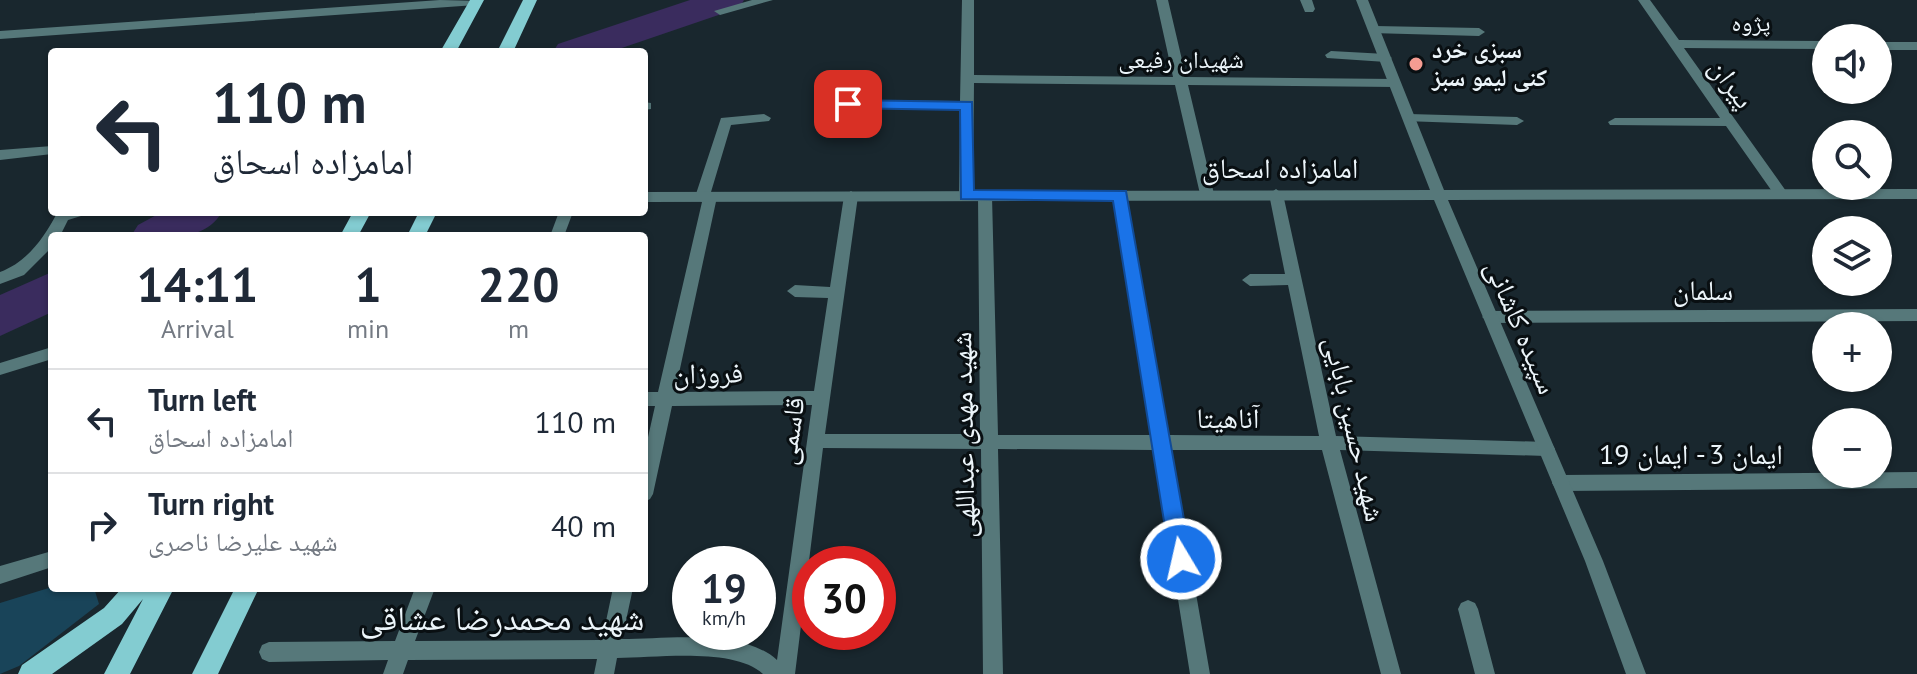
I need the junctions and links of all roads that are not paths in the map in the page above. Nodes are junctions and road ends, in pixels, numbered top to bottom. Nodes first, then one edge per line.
1 (476, 0) edge
2 (530, 0) edge
3 (767, 0) edge
4 (968, 0) edge
5 (1162, 0) edge
6 (1362, 0) edge
7 (1644, 0) edge
8 (720, 11) dead end
9 (1375, 30) junction
10 (1479, 32) dead end
11 (0, 35) edge
12 (1675, 44) junction
13 (1812, 45) edge
14 (1892, 46) edge
15 (1917, 46) edge
16 (450, 48) edge
17 (507, 48) edge
18 (1331, 55) dead end
19 (1386, 58) junction
20 (967, 79) junction
21 (1180, 83) junction
22 (1395, 83) junction
23 (848, 104) dead end
24 (967, 105) junction
25 (764, 118) dead end
26 (1409, 118) junction
27 (1517, 121) dead end
28 (1615, 122) dead end
29 (1731, 122) junction
30 (48, 150) edge
31 (0, 155) edge
32 (1438, 193) junction
33 (1207, 194) junction
34 (1276, 194) junction
35 (1781, 194) junction
36 (1917, 194) edge
37 (1120, 195) junction
38 (851, 196) junction
39 (966, 196) junction
40 (985, 196) junction
41 (648, 197) edge
42 (706, 197) junction
43 (48, 241) edge
44 (0, 278) edge
45 (1294, 279) junction
46 (1250, 280) dead end
47 (795, 291) dead end
48 (837, 293) junction
49 (1917, 315) edge
50 (1490, 317) junction
51 (48, 354) edge
52 (0, 369) edge
53 (821, 398) junction
54 (648, 399) edge
55 (665, 400) junction
56 (815, 441) junction
57 (989, 443) junction
58 (1329, 443) junction
59 (1162, 444) junction
60 (1546, 449) junction
61 (648, 476) edge
62 (1917, 480) edge
63 (1561, 483) junction
64 (48, 560) edge
65 (0, 575) edge
66 (134, 592) edge
67 (160, 592) edge
68 (245, 592) edge
69 (424, 592) edge
70 (622, 592) edge
71 (1468, 609) dead end
72 (672, 645) edge
73 (610, 650) junction
74 (744, 650) edge
75 (269, 652) dead end
76 (401, 652) junction
77 (31, 674) edge
78 (117, 674) edge
79 (205, 674) edge
80 (393, 674) edge
81 (604, 674) edge
82 (777, 674) edge
83 (785, 674) edge
84 (993, 674) edge
85 (1200, 674) edge
86 (1391, 674) edge
87 (1485, 674) edge
88 (1636, 674) edge

1 - 11 street
1 - 16 main road
2 - 17 main road
3 - 8 street
4 - 20 street
5 - 21 street
6 - 9 street, سپیده کاشانی
7 - 12 street, پیران
9 - 10 street
9 - 19 street, سپیده کاشانی
12 - 13 street, پژوه
12 - 29 street, پیران
14 - 15 street
18 - 19 street
19 - 22 street, سپیده کاشانی
20 - 21 street, شهیدان رفیعی
20 - 24 street
21 - 22 street, شهیدان رفیعی
21 - 33 street
22 - 26 street, سپیده کاشانی
23 - 24 street
24 - 39 street
25 - 42 street
26 - 27 street
26 - 32 street, سپیده کاشانی
28 - 29 street
29 - 35 street, پیران
30 - 31 street
32 - 34 street, امامزاده اسحاق
32 - 35 street, امامزاده اسحاق
32 - 50 street, سپیده کاشانی
33 - 34 street, امامزاده اسحاق
33 - 37 street, امامزاده اسحاق
34 - 45 street, شهید حسین بابایی
35 - 36 street, امامزاده اسحاق
37 - 40 street, امامزاده اسحاق
37 - 59 street
38 - 39 street, امامزاده اسحاق
38 - 42 street, امامزاده اسحاق
38 - 48 street, قاسمی
39 - 40 street, امامزاده اسحاق
40 - 57 street, شهید مهدی عبداللهی
41 - 42 street, امامزاده اسحاق
42 - 55 street
43 - 44 street
45 - 46 street
45 - 58 street, شهید حسین بابایی
47 - 48 street
48 - 53 street, قاسمی
49 - 50 street, سلمان
50 - 60 street, سپیده کاشانی
51 - 52 street
53 - 55 street, فروزان
53 - 56 street, قاسمی
54 - 55 street, فروزان
55 - 61 street
56 - 57 street, آناهیتا
56 - 83 street, قاسمی
57 - 59 street, آناهیتا
57 - 84 street, شهید مهدی عبداللهی
58 - 59 street, آناهیتا
58 - 60 street, آناهیتا
58 - 86 street, شهید حسین بابایی
59 - 85 street
60 - 63 street, سپیده کاشانی
62 - 63 street, ایمان 3 - ایمان 19
63 - 88 street, سپیده کاشانی
64 - 65 street
66 - 77 main road
67 - 78 main road
68 - 79 main road
69 - 76 street
70 - 73 street
71 - 87 street
72 - 73 street, شهید محمدرضا عشاقی
73 - 76 street, شهید محمدرضا عشاقی
73 - 81 street
74 - 82 street, شهید محمدرضا عشاقی
75 - 76 street, شهید محمدرضا عشاقی
76 - 80 street

